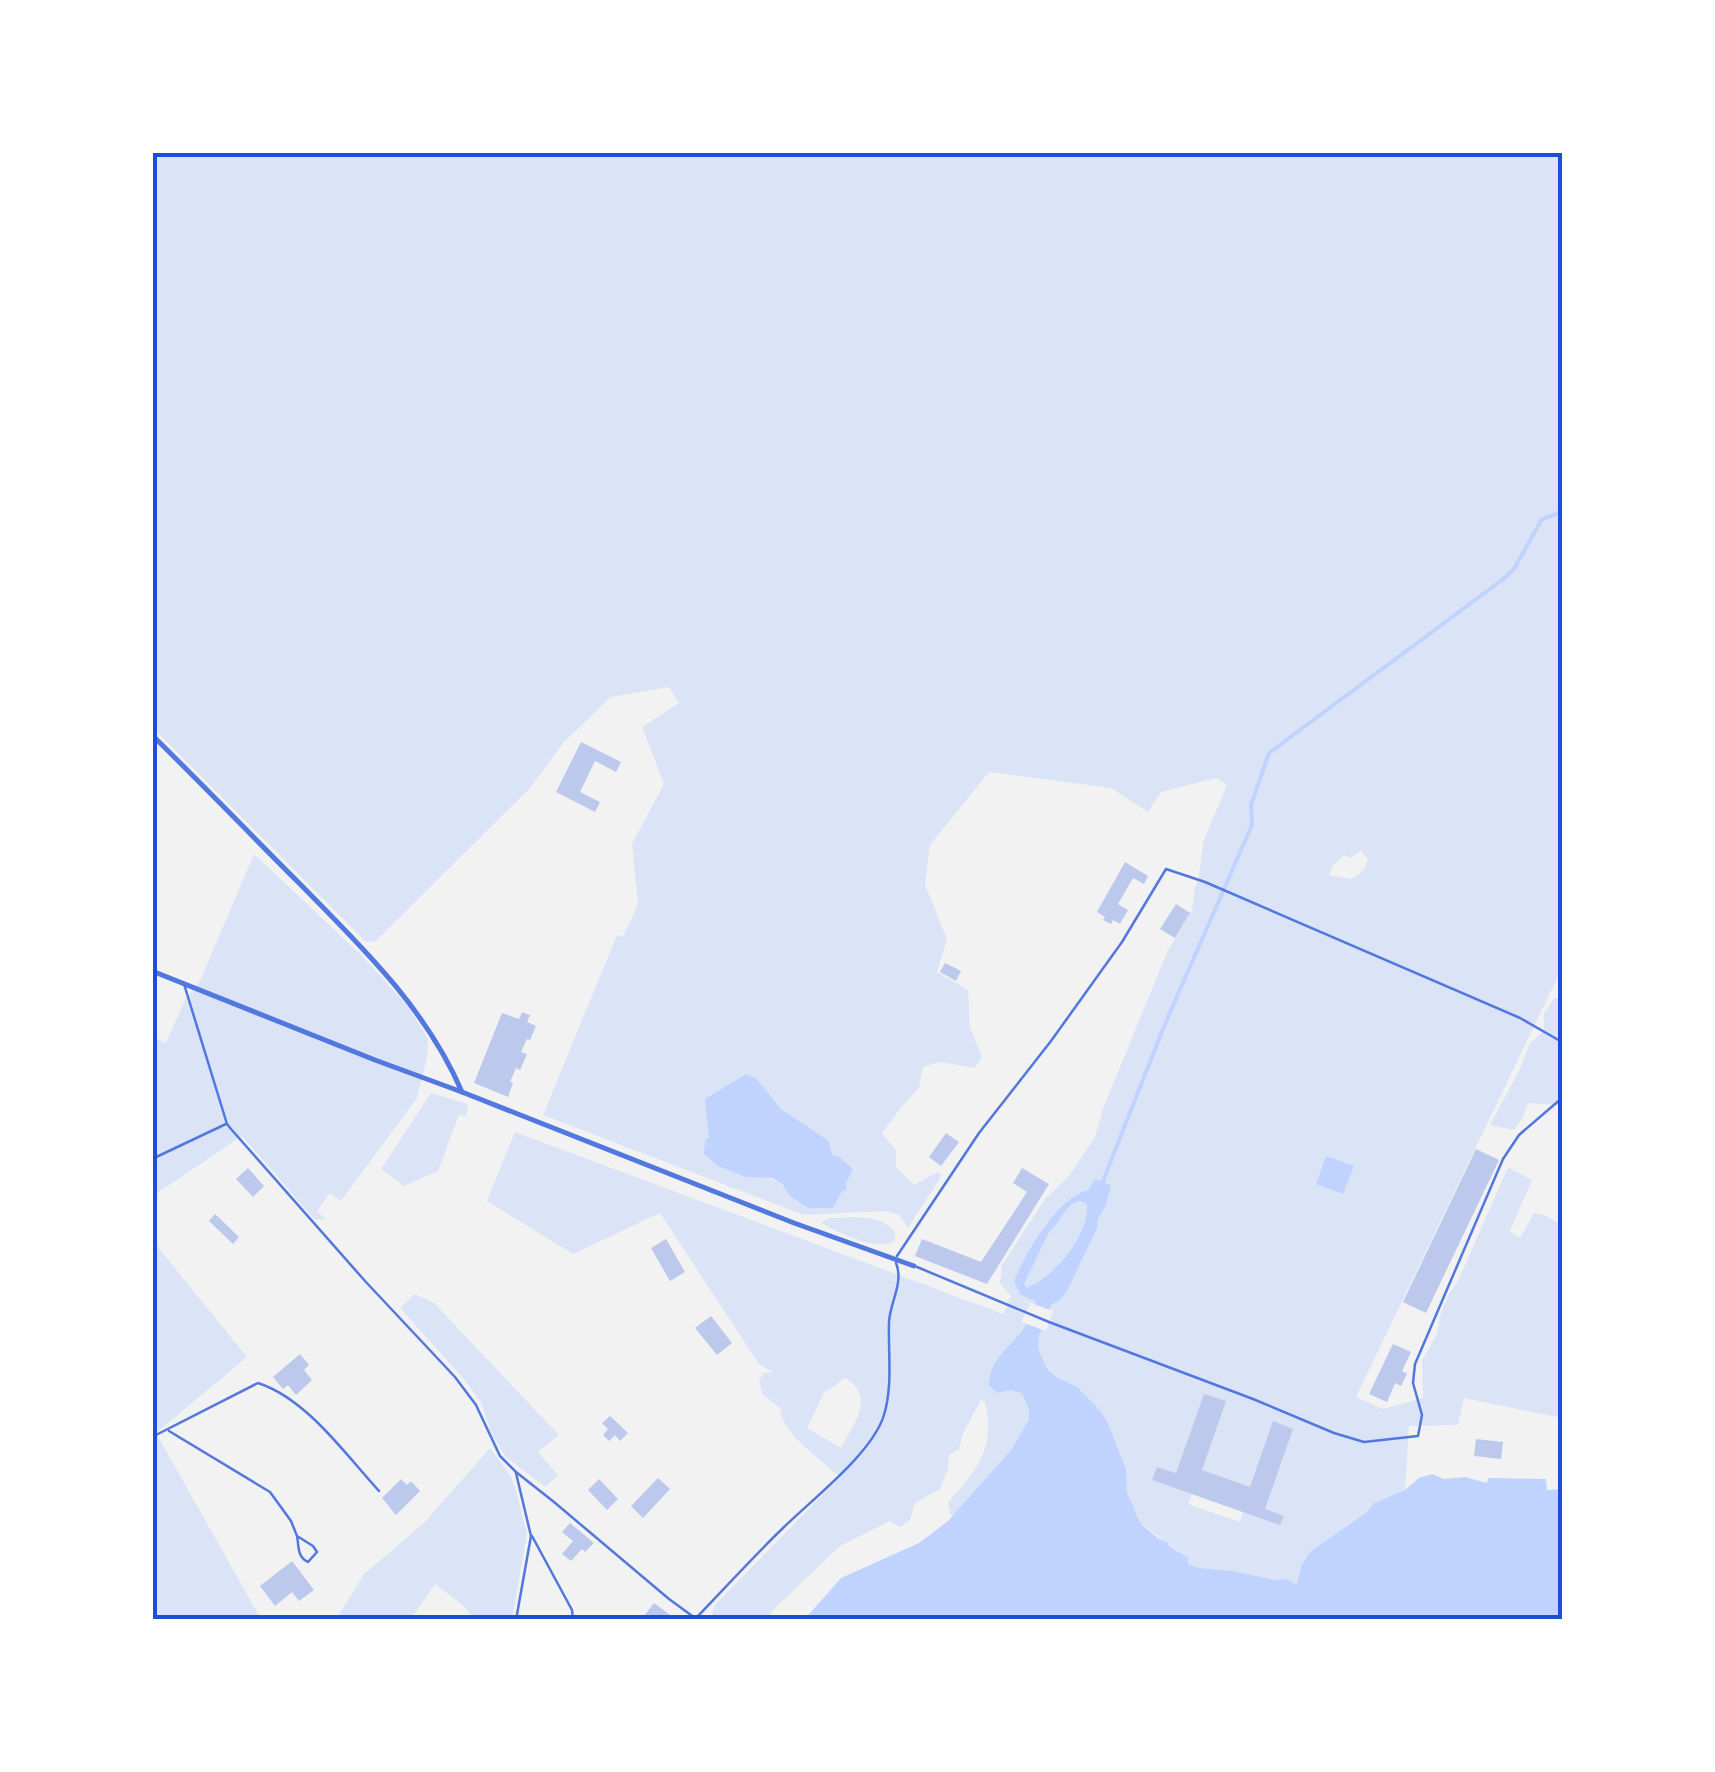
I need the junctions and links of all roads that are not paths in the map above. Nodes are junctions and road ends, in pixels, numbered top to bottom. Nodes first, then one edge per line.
1 (152, 735) edge
2 (152, 971) edge
3 (184, 983) junction
4 (1562, 1042) edge
5 (462, 1092) junction
6 (1562, 1098) edge
7 (227, 1124) junction
8 (152, 1159) edge
9 (894, 1259) junction
10 (914, 1266) joint
11 (168, 1431) junction
12 (152, 1437) edge
13 (516, 1472) junction
14 (379, 1492) dead end
15 (296, 1536) junction
16 (531, 1536) junction
17 (696, 1619) edge
18 (516, 1620) edge
19 (573, 1620) edge

1 - 5 street
2 - 3 street
3 - 5 street
3 - 7 lane
4 - 9 lane
5 - 9 street
6 - 10 lane
7 - 8 lane
7 - 13 lane
9 - 10 street
9 - 17 lane
11 - 12 lane
11 - 14 lane
11 - 15 lane
13 - 16 lane
13 - 17 lane
15 - 15 lane
16 - 18 lane
16 - 19 lane

